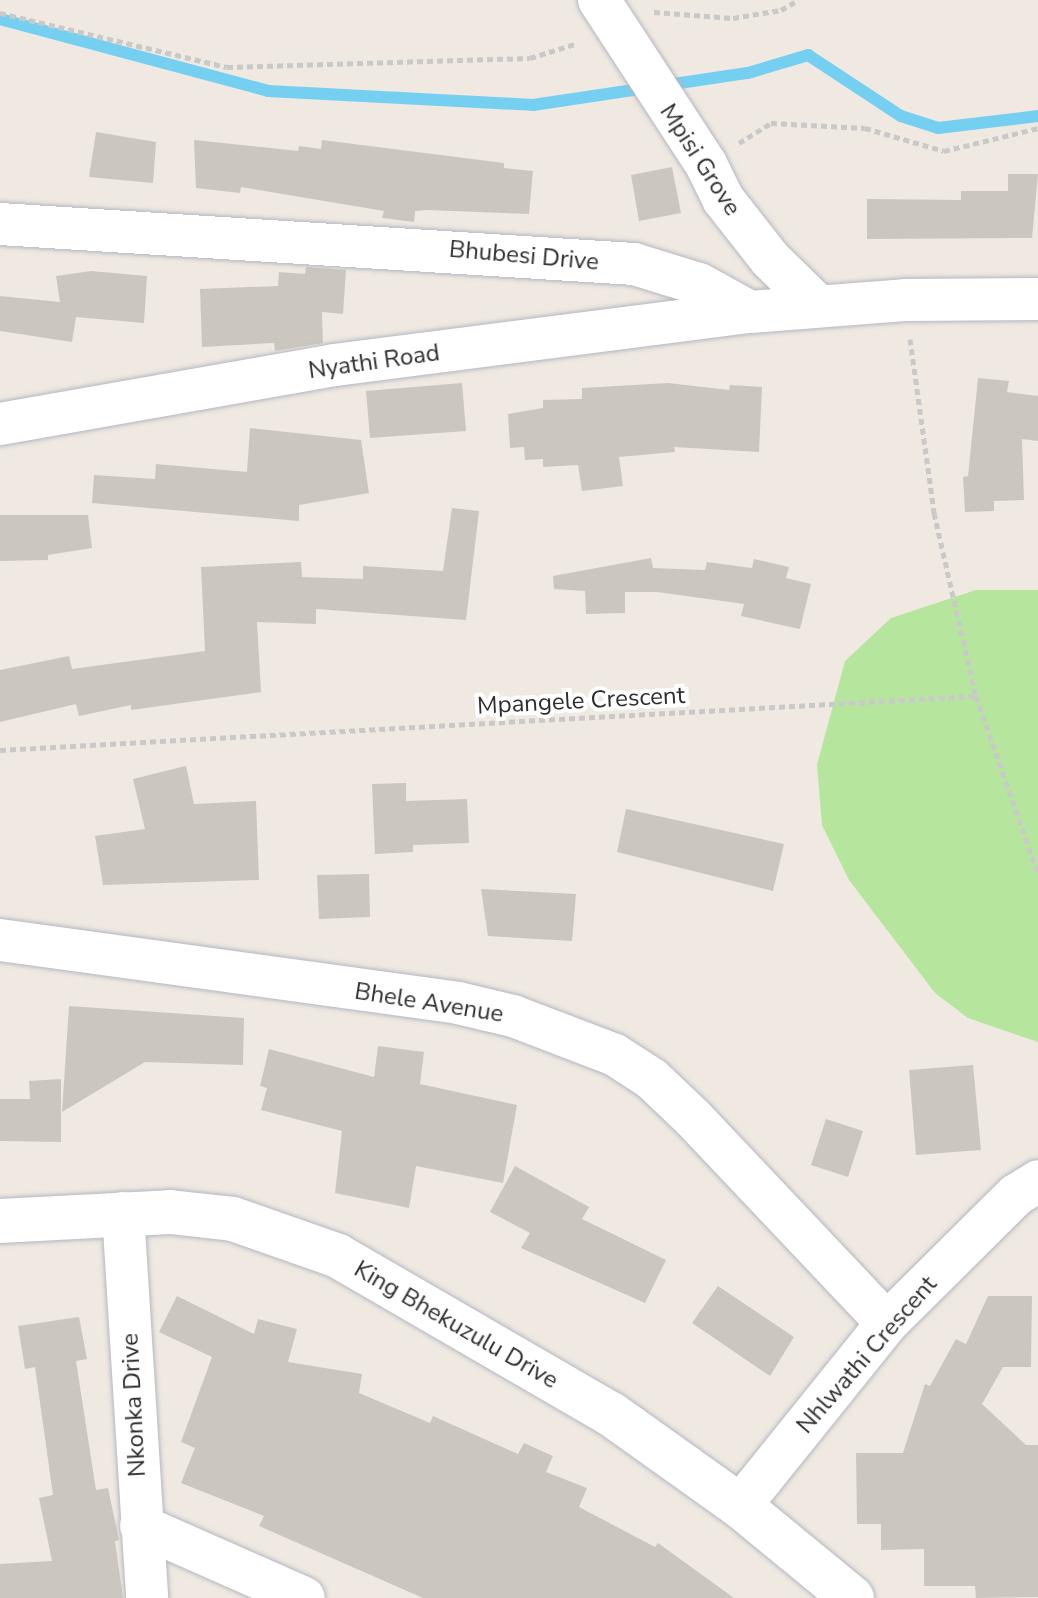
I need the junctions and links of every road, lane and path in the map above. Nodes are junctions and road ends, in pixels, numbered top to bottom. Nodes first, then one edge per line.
1 (798, 0) edge
2 (0, 13) edge
3 (626, 26) edge
4 (1038, 128) edge
5 (706, 164) junction
6 (0, 224) edge
7 (1038, 299) edge
8 (905, 300) junction
9 (818, 306) junction
10 (750, 312) junction
11 (0, 424) edge
12 (976, 696) junction
13 (0, 750) edge
14 (1038, 874) edge
15 (0, 940) edge
16 (1038, 1181) edge
17 (123, 1213) junction
18 (0, 1221) edge
19 (887, 1323) junction
20 (740, 1506) junction
21 (141, 1526) junction
22 (147, 1598) edge
23 (304, 1598) edge
24 (852, 1598) edge

1 - 3 path
2 - 3 path
3 - 5 street, Mpisi Grove
4 - 5 path
5 - 9 street, Mpisi Grove
6 - 10 street, Bhubesi Drive
7 - 8 street
8 - 9 street
8 - 12 path
9 - 10 street
10 - 11 street, Nyathi Road
12 - 13 path, Mpangele Crescent
12 - 14 path
15 - 19 street, Bhele Avenue
16 - 19 street, Nhlwathi Crescent
17 - 18 street, King Bhekuzulu Drive
17 - 20 street, King Bhekuzulu Drive
17 - 21 street, Nkonka Drive
19 - 20 street, Nhlwathi Crescent
20 - 24 street, King Bhekuzulu Drive
21 - 22 street, Nkonka Drive
21 - 23 street

